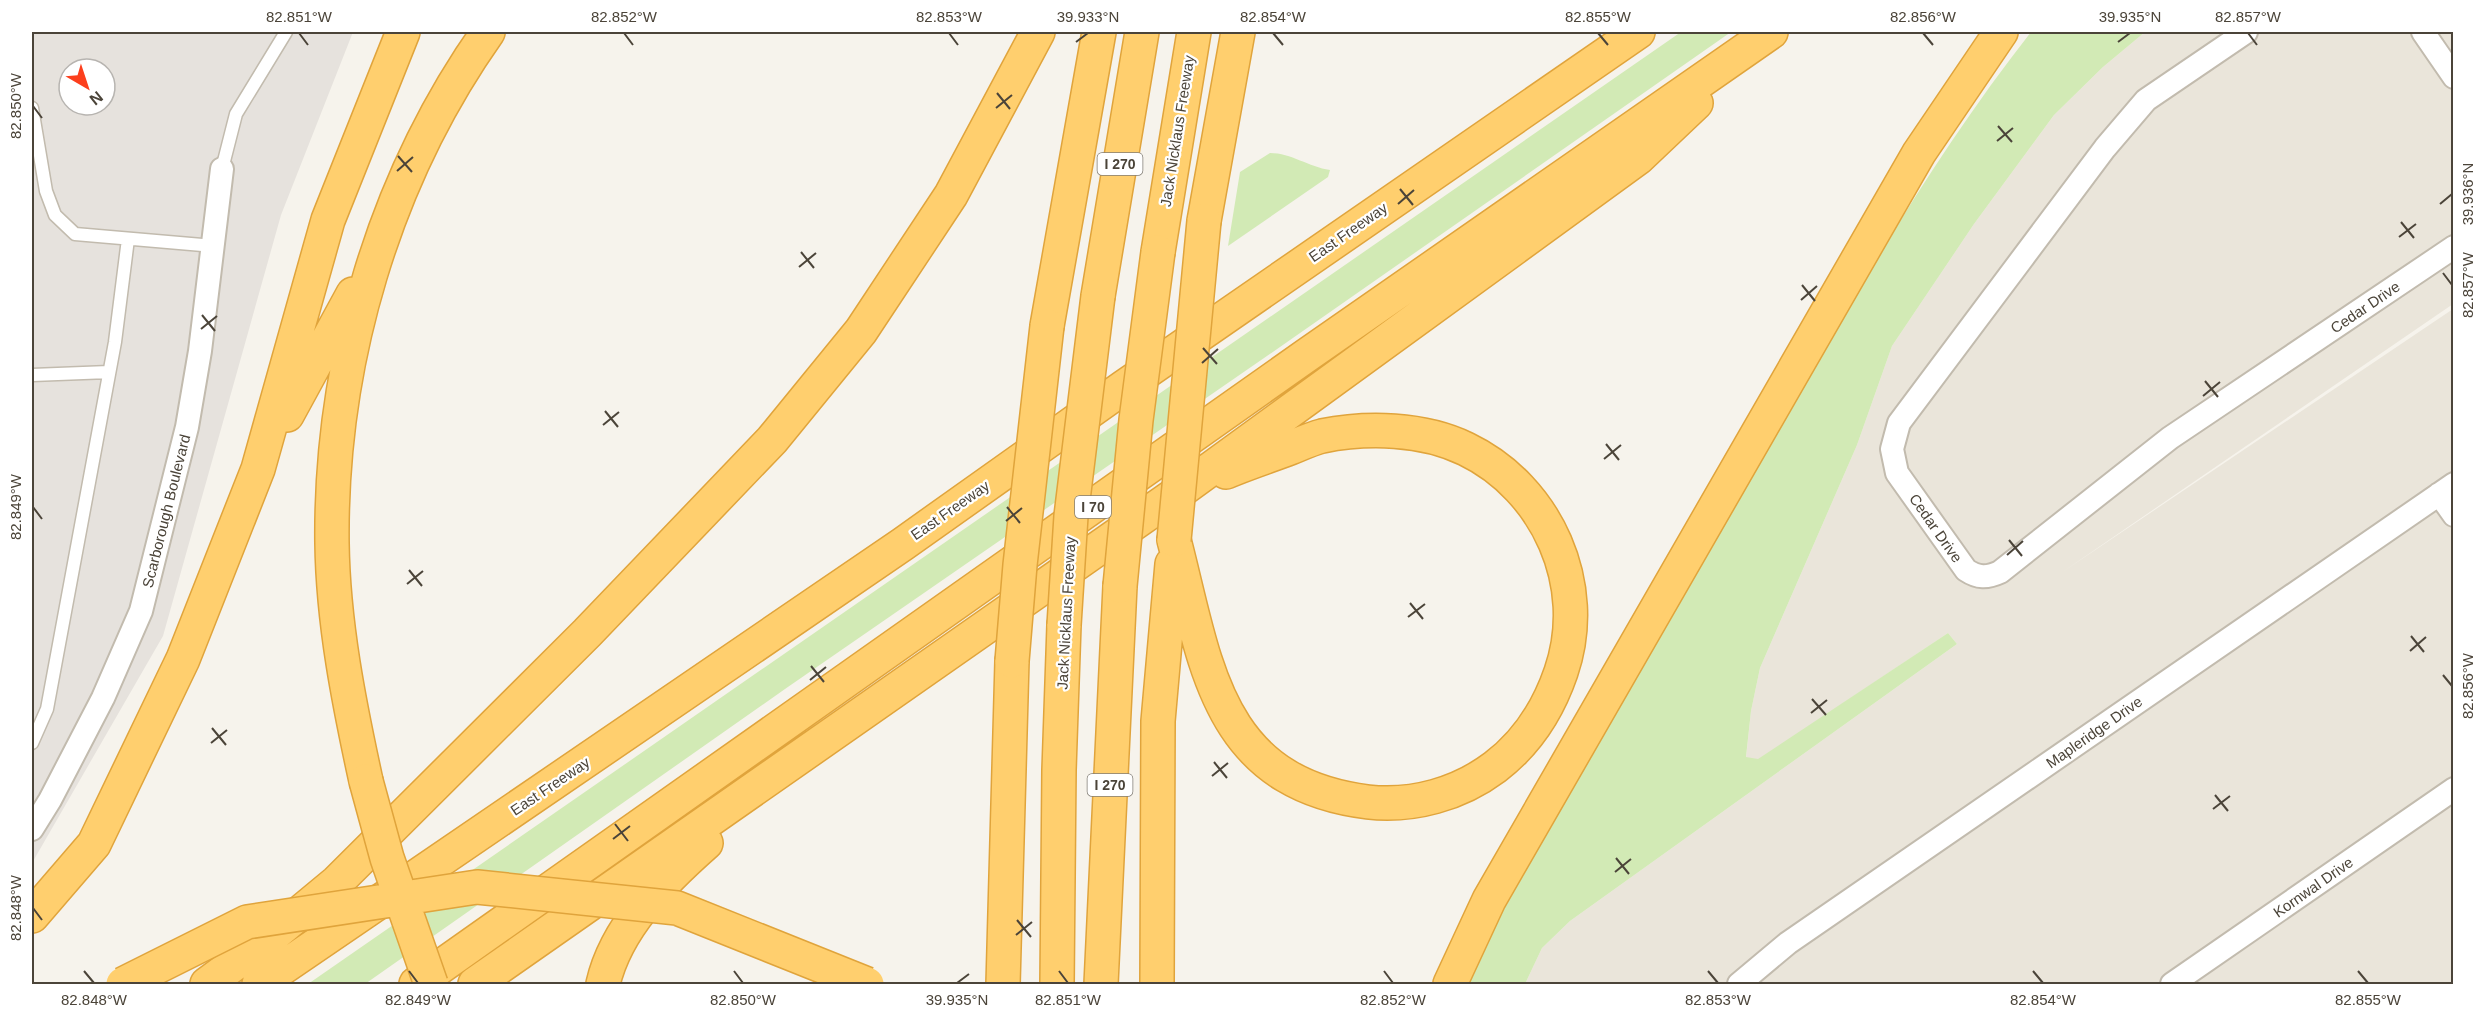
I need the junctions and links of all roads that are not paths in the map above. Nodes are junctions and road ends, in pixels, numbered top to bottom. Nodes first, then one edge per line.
1 (286, 32) edge
2 (402, 32) edge
3 (488, 32) edge
4 (1038, 32) edge
5 (1099, 32) edge
6 (1142, 32) edge
7 (1194, 32) edge
8 (1238, 32) edge
9 (1638, 32) edge
10 (1772, 32) edge
11 (2001, 32) edge
12 (2246, 32) edge
13 (2422, 32) edge
14 (2454, 77) edge
15 (32, 108) edge
16 (222, 169) joint
17 (128, 239) junction
18 (382, 239) junction
19 (214, 246) junction
20 (2454, 247) edge
21 (109, 372) junction
22 (32, 375) edge
23 (258, 469) junction
24 (1183, 489) junction
25 (2446, 489) edge
26 (2454, 515) edge
27 (1174, 540) junction
28 (32, 743) edge
29 (820, 745) junction
30 (2454, 789) edge
31 (32, 829) edge
32 (32, 916) edge
33 (1005, 922) junction
34 (123, 984) edge
35 (207, 984) edge
36 (259, 984) edge
37 (416, 984) edge
38 (431, 984) edge
39 (474, 984) edge
40 (603, 984) edge
41 (867, 984) edge
42 (995, 984) edge
43 (1003, 984) edge
44 (1057, 984) edge
45 (1101, 984) edge
46 (1157, 984) edge
47 (1450, 984) edge
48 (1738, 984) edge
49 (2172, 984) edge

1 - 16 lane
2 - 23 highway
3 - 18 highway
4 - 35 highway
5 - 33 highway, bridge
6 - 44 highway, Jack Nicklaus Freeway / I 270, bridge
7 - 45 highway, Jack Nicklaus Freeway / I 270, bridge
8 - 27 highway, bridge
9 - 36 highway, East Freeway
10 - 24 highway
10 - 37 highway, I 70
11 - 47 highway
12 - 20 street, Cedar Drive
13 - 14 street
15 - 17 lane
16 - 19 street, Scarborough Boulevard
17 - 19 lane
17 - 21 lane
18 - 23 highway
18 - 38 highway, bridge
19 - 31 street, Scarborough Boulevard
21 - 22 lane
21 - 28 lane
23 - 32 highway
24 - 27 highway
24 - 29 highway
25 - 26 street
25 - 48 street, Mapleridge Drive
27 - 46 highway
29 - 39 highway
29 - 40 highway
30 - 49 street, Kornwal Drive
33 - 42 highway
33 - 43 highway
34 - 41 highway, bridge

